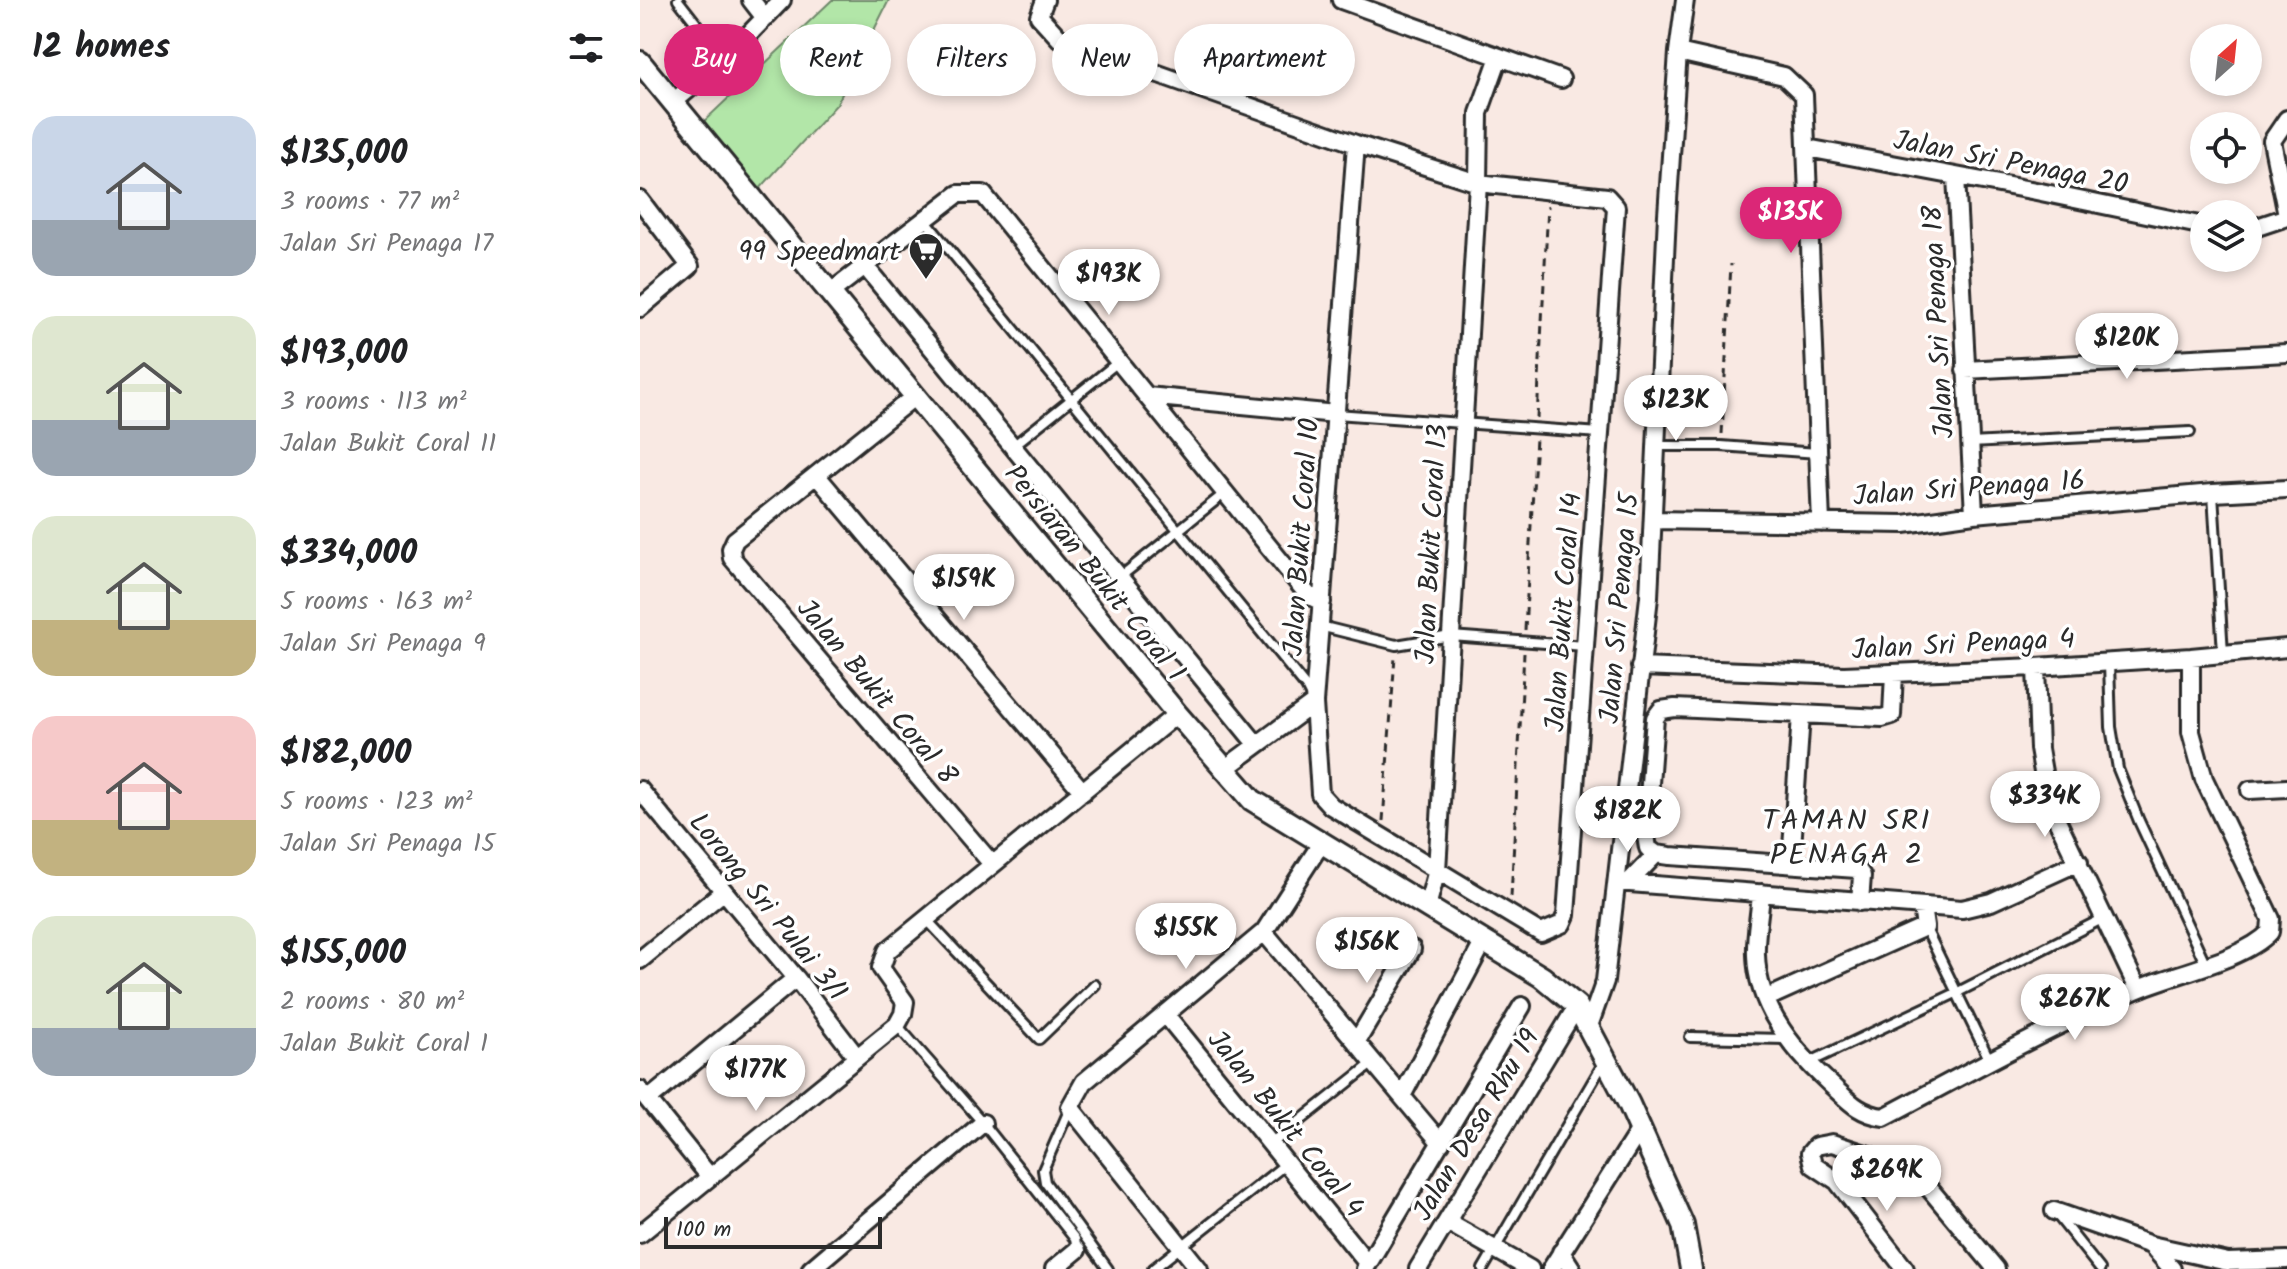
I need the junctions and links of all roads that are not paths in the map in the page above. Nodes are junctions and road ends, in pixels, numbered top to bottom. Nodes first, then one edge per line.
1 (678, 0) edge
2 (751, 0) edge
3 (782, 0) edge
4 (1045, 0) edge
5 (1341, 0) edge
6 (1685, 0) edge
7 (765, 18) junction
8 (697, 24) edge
9 (759, 24) edge
10 (1678, 52) junction
11 (1499, 57) junction
12 (640, 62) edge
13 (1561, 79) dead end
14 (680, 96) edge
15 (672, 103) junction
16 (2287, 119) edge
17 (1356, 144) junction
18 (1807, 148) junction
19 (1956, 176) junction
20 (2284, 179) edge
21 (1478, 183) junction
22 (640, 200) edge
23 (2287, 216) edge
24 (924, 220) junction
25 (2190, 223) edge
26 (2262, 225) edge
27 (864, 265) junction
28 (831, 292) junction
29 (640, 308) edge
30 (2287, 353) edge
31 (1119, 361) junction
32 (1965, 370) junction
33 (915, 396) junction
34 (1147, 396) junction
35 (1071, 400) junction
36 (1336, 414) junction
37 (1464, 423) junction
38 (2190, 432) dead end
39 (1600, 433) junction
40 (1970, 443) junction
41 (1013, 446) junction
42 (1656, 446) junction
43 (1818, 453) junction
44 (817, 476) junction
45 (2287, 489) edge
46 (1225, 492) junction
47 (2213, 493) junction
48 (1974, 514) junction
49 (1654, 520) junction
50 (1821, 523) junction
51 (1178, 530) junction
52 (1120, 577) junction
53 (1322, 602) junction
54 (1320, 626) junction
55 (1451, 636) junction
56 (1585, 646) junction
57 (2287, 648) edge
58 (2223, 653) junction
59 (2191, 657) junction
60 (2109, 662) junction
61 (1640, 667) junction
62 (2036, 667) junction
63 (1894, 673) junction
64 (1314, 703) junction
65 (1177, 714) junction
66 (1801, 715) junction
67 (1257, 745) junction
68 (1223, 770) junction
69 (2287, 788) edge
70 (640, 790) edge
71 (2250, 790) dead end
72 (1083, 792) junction
73 (1322, 842) junction
74 (1656, 854) junction
75 (2079, 862) junction
76 (1791, 863) junction
77 (992, 864) junction
78 (1437, 870) junction
79 (1622, 882) junction
80 (724, 891) junction
81 (1761, 893) junction
82 (1860, 902) junction
83 (1427, 907) junction
84 (1922, 907) junction
85 (2104, 918) junction
86 (927, 920) junction
87 (1925, 927) junction
88 (1264, 932) junction
89 (1484, 941) junction
90 (1412, 949) dead end
91 (640, 960) edge
92 (2206, 965) junction
93 (796, 978) junction
94 (1095, 985) dead end
95 (2138, 989) junction
96 (1956, 993) junction
97 (1767, 998) junction
98 (1522, 1006) dead end
99 (1577, 1006) junction
100 (1166, 1015) junction
101 (897, 1025) junction
102 (1589, 1026) junction
103 (1690, 1037) dead end
104 (1786, 1039) junction
105 (1357, 1041) junction
106 (856, 1056) junction
107 (1606, 1058) junction
108 (1990, 1061) junction
109 (1374, 1062) junction
110 (1807, 1063) junction
111 (644, 1095) edge
112 (1402, 1096) junction
113 (1070, 1107) junction
114 (983, 1123) junction
115 (1640, 1129) junction
116 (1441, 1143) junction
117 (1271, 1144) junction
118 (1287, 1163) junction
119 (710, 1177) junction
120 (2054, 1211) joint
121 (1447, 1222) junction
122 (640, 1234) edge
123 (2151, 1245) junction
124 (1181, 1246) junction
125 (1495, 1248) junction
126 (1077, 1250) joint
127 (1561, 1252) junction
128 (2287, 1260) edge
129 (1366, 1266) edge
130 (2095, 1267) edge
131 (811, 1269) edge
132 (1054, 1269) edge
133 (1108, 1269) edge
134 (1153, 1269) edge
135 (1199, 1269) edge
136 (1418, 1269) edge
137 (1483, 1269) edge
138 (1530, 1269) edge
139 (1551, 1269) edge
140 (1572, 1269) edge
141 (1691, 1269) edge
142 (1905, 1269) edge
143 (1996, 1269) edge
144 (2172, 1269) edge

1 - 8 lane
2 - 7 street
3 - 7 street
4 - 17 street
5 - 11 street
6 - 10 street, Jalan Sri Penaga 15
7 - 9 street
10 - 18 street
10 - 42 street, Jalan Sri Penaga 15
11 - 13 street
11 - 21 street, Jalan Bukit Coral 13
12 - 15 street, Persiaran Bukit Coral 1
14 - 15 street
15 - 28 street, Persiaran Bukit Coral 1
16 - 20 street
17 - 21 street
17 - 36 street, Jalan Bukit Coral 10
18 - 19 street, Jalan Sri Penaga 20
18 - 43 street
19 - 25 street, Jalan Sri Penaga 20
19 - 32 street, Jalan Sri Penaga 18
20 - 23 street
21 - 37 street, Jalan Bukit Coral 13
21 - 39 street, Jalan Bukit Coral 14
22 - 29 street
23 - 26 street
24 - 27 street
24 - 31 street
24 - 35 lane
27 - 28 street
27 - 41 street
28 - 33 street, Persiaran Bukit Coral 1
30 - 32 street
31 - 34 street
31 - 35 lane
32 - 40 street, Jalan Sri Penaga 18
33 - 44 street
33 - 65 street, Persiaran Bukit Coral 1
34 - 36 street
34 - 46 street
35 - 41 lane
35 - 51 lane
36 - 37 lane
36 - 53 street, Jalan Bukit Coral 10
37 - 39 lane
37 - 55 street, Jalan Bukit Coral 13
38 - 40 lane
39 - 56 street, Jalan Bukit Coral 14
40 - 48 street, Jalan Sri Penaga 18
41 - 52 street
42 - 43 lane
42 - 49 street, Jalan Sri Penaga 15
43 - 50 street
44 - 72 street
44 - 77 street, Jalan Bukit Coral 8
45 - 47 street, Jalan Sri Penaga 16
46 - 51 lane
46 - 53 street
47 - 48 street, Jalan Sri Penaga 16
47 - 58 lane
48 - 50 street, Jalan Sri Penaga 16
49 - 50 street, Jalan Sri Penaga 16
49 - 61 street, Jalan Sri Penaga 15
51 - 52 lane
51 - 64 lane
52 - 67 street
53 - 54 street, Jalan Bukit Coral 10
54 - 55 lane
54 - 64 street, Jalan Bukit Coral 10
55 - 56 lane
55 - 78 street, Jalan Bukit Coral 13
56 - 78 street, Jalan Bukit Coral 14
57 - 58 street, Jalan Sri Penaga 4
58 - 59 street, Jalan Sri Penaga 4
59 - 60 street, Jalan Sri Penaga 4
59 - 92 street
60 - 62 street, Jalan Sri Penaga 4
60 - 92 lane
61 - 63 street, Jalan Sri Penaga 4
61 - 79 street, Jalan Sri Penaga 15
62 - 63 street, Jalan Sri Penaga 4
62 - 75 street
63 - 66 street
64 - 67 street
64 - 78 street, Jalan Bukit Coral 10
65 - 68 street, Persiaran Bukit Coral 1
65 - 72 street
66 - 74 street
66 - 76 street
67 - 68 street
68 - 73 street, Persiaran Bukit Coral 1
69 - 71 street
70 - 80 street, Lorong Sri Pulai 3/1
72 - 77 street
73 - 83 street, Persiaran Bukit Coral 1
73 - 88 street
74 - 76 street
74 - 79 street
75 - 84 street
75 - 85 street
76 - 82 street
77 - 86 street
78 - 83 street, Jalan Bukit Coral 13
79 - 81 street
79 - 102 street, Jalan Sri Penaga 15
80 - 91 street
80 - 93 street, Lorong Sri Pulai 3/1
81 - 82 street
81 - 97 street
82 - 84 street
83 - 89 street, Persiaran Bukit Coral 1
84 - 87 street
85 - 95 street
85 - 96 lane
86 - 94 lane
86 - 101 street
87 - 96 lane
87 - 97 street
88 - 100 street
88 - 105 street
89 - 99 street, Persiaran Bukit Coral 1
89 - 112 street
90 - 105 street
92 - 95 street
93 - 106 street, Lorong Sri Pulai 3/1
93 - 111 street
95 - 108 street
96 - 108 lane
96 - 110 lane
97 - 104 street
98 - 116 street
99 - 102 street, Persiaran Bukit Coral 1
99 - 121 street, Jalan Desa Rhu 19
100 - 113 street
100 - 117 street, Jalan Bukit Coral 4
101 - 106 street
101 - 114 lane
102 - 107 street, Persiaran Bukit Coral 1
103 - 104 lane
104 - 110 street
105 - 109 street
106 - 119 street
107 - 115 street, Persiaran Bukit Coral 1
107 - 125 lane
108 - 110 street
109 - 112 street
109 - 117 lane
111 - 119 street
112 - 116 street
113 - 124 street
113 - 133 lane
114 - 126 lane
114 - 131 street
115 - 127 street
115 - 141 street, Persiaran Bukit Coral 1
116 - 129 street
117 - 118 street, Jalan Bukit Coral 4
118 - 124 lane
118 - 129 street, Jalan Bukit Coral 4
119 - 122 street
120 - 123 street
120 - 130 lane
121 - 125 street
121 - 136 street, Jalan Desa Rhu 19
123 - 128 street
123 - 144 street
124 - 134 lane
124 - 135 street
125 - 137 lane
125 - 138 street
126 - 132 street
127 - 139 street
127 - 140 street
142 - 143 street

